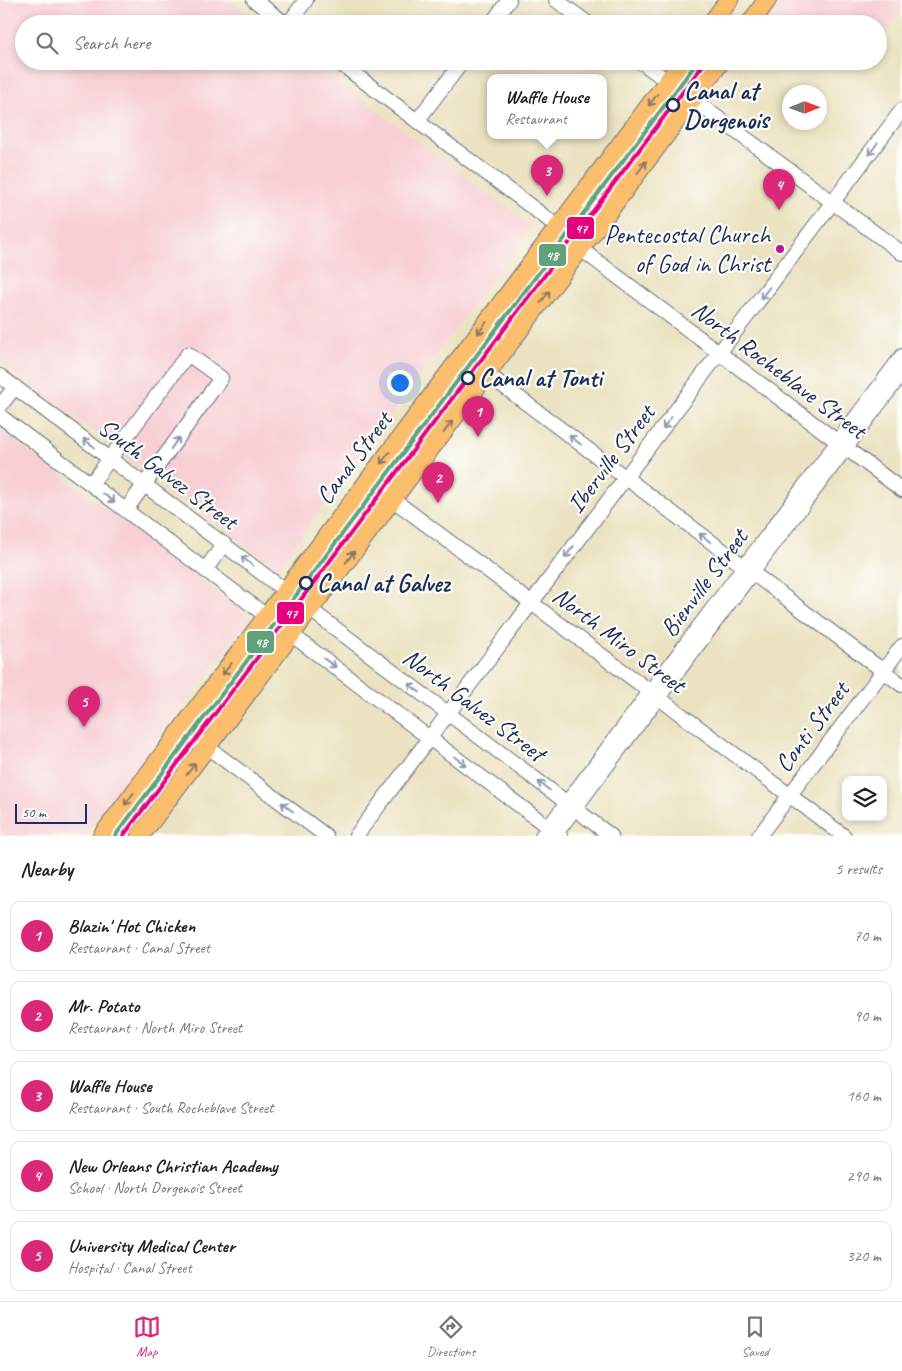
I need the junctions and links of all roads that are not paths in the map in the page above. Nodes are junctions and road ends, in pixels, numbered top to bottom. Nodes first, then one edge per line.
1 (254, 0) edge
2 (306, 0) edge
3 (509, 0) edge
4 (556, 0) edge
5 (729, 0) edge
6 (767, 0) edge
7 (275, 15) edge
8 (294, 15) edge
9 (498, 15) edge
10 (577, 15) edge
11 (718, 15) edge
12 (756, 15) edge
13 (348, 70) edge
14 (456, 70) edge
15 (653, 70) edge
16 (676, 70) edge
17 (715, 70) edge
18 (668, 81) junction
19 (693, 100) junction
20 (902, 110) edge
21 (418, 121) junction
22 (832, 202) junction
23 (557, 226) junction
24 (581, 250) junction
25 (902, 253) edge
26 (720, 353) junction
27 (462, 355) junction
28 (902, 356) edge
29 (902, 373) edge
30 (487, 374) junction
31 (0, 376) edge
32 (15, 387) junction
33 (0, 406) edge
34 (0, 416) edge
35 (842, 445) junction
36 (110, 458) junction
37 (626, 478) junction
38 (368, 481) junction
39 (91, 484) junction
40 (145, 485) junction
41 (902, 490) edge
42 (353, 500) junction
43 (393, 500) junction
44 (126, 510) junction
45 (378, 519) junction
46 (224, 544) junction
47 (205, 570) junction
48 (748, 570) junction
49 (286, 591) junction
50 (530, 602) junction
51 (309, 609) junction
52 (266, 616) junction
53 (290, 634) junction
54 (902, 646) edge
55 (883, 672) junction
56 (902, 686) edge
57 (654, 694) junction
58 (198, 708) junction
59 (447, 713) junction
60 (223, 725) junction
61 (182, 728) junction
62 (429, 738) junction
63 (208, 747) junction
64 (789, 795) junction
65 (571, 806) junction
66 (552, 834) edge
67 (102, 836) edge
68 (140, 836) edge
69 (326, 836) edge
70 (356, 836) edge
71 (611, 836) edge
72 (759, 836) edge
73 (844, 836) edge

1 - 7 street
2 - 8 street
3 - 9 street
4 - 10 street
5 - 11 main road
6 - 12 main road
13 - 21 street, North Rocheblave Street
14 - 21 street
15 - 18 street
16 - 18 main road, Canal Street
17 - 19 main road
18 - 19 street
18 -> 23 main road, Canal Street
19 - 22 street
24 -> 19 main road
20 -> 22 street, Iberville Street
21 - 23 street, North Rocheblave Street
22 - 25 street
22 -> 26 street, Iberville Street
23 - 24 street, North Rocheblave Street
23 -> 27 main road, Canal Street
24 - 26 street, North Rocheblave Street
30 -> 24 main road
26 - 35 street, North Rocheblave Street
26 -> 37 street, Iberville Street
27 - 30 street
27 -> 38 main road, Canal Street
28 - 35 street, Bienville Street
29 - 35 street, Bienville Street
37 -> 30 street
43 -> 30 main road
31 - 32 street, South Galvez Street
32 - 33 street
36 -> 32 street, South Galvez Street
34 - 39 street
35 - 41 street, North Rocheblave Street
35 - 48 street, Bienville Street
36 - 39 street
36 - 40 street, South Galvez Street
40 -> 36 street
48 -> 37 street
37 -> 50 street, Iberville Street
38 - 42 main road, Canal Street
38 - 43 street, North Miro Street
39 -> 44 street
40 - 44 street
40 - 46 street, South Galvez Street
42 - 45 main road
42 - 49 main road, Canal Street
43 - 45 main road
43 - 50 street, North Miro Street
44 - 47 street
51 -> 45 main road
46 - 47 street
49 -> 46 street, South Galvez Street
47 - 52 street
48 - 55 street
48 - 57 street, Bienville Street
49 - 51 street, South Galvez Street
49 - 52 main road, Canal Street
50 - 57 street, North Miro Street
50 - 59 street, Iberville Street
51 - 53 main road
59 -> 51 street, North Galvez Street
52 - 53 street
52 -> 58 main road, Canal Street
53 - 60 main road
53 -> 62 street
54 - 55 street, Conti Street
55 - 56 street
55 - 64 street, Conti Street
57 - 64 street, North Miro Street
57 - 65 street, Bienville Street
58 - 60 main road
58 - 61 main road, Canal Street
59 - 62 street, Iberville Street
65 -> 59 street, North Galvez Street
60 - 63 main road
61 - 63 street
61 -> 67 main road, Canal Street
62 -> 66 street
62 - 70 street, Iberville Street
68 -> 63 main road
69 -> 63 street
64 - 72 street, Conti Street
64 - 73 street, North Miro Street
65 - 66 street, Bienville Street
65 - 71 street, North Galvez Street

